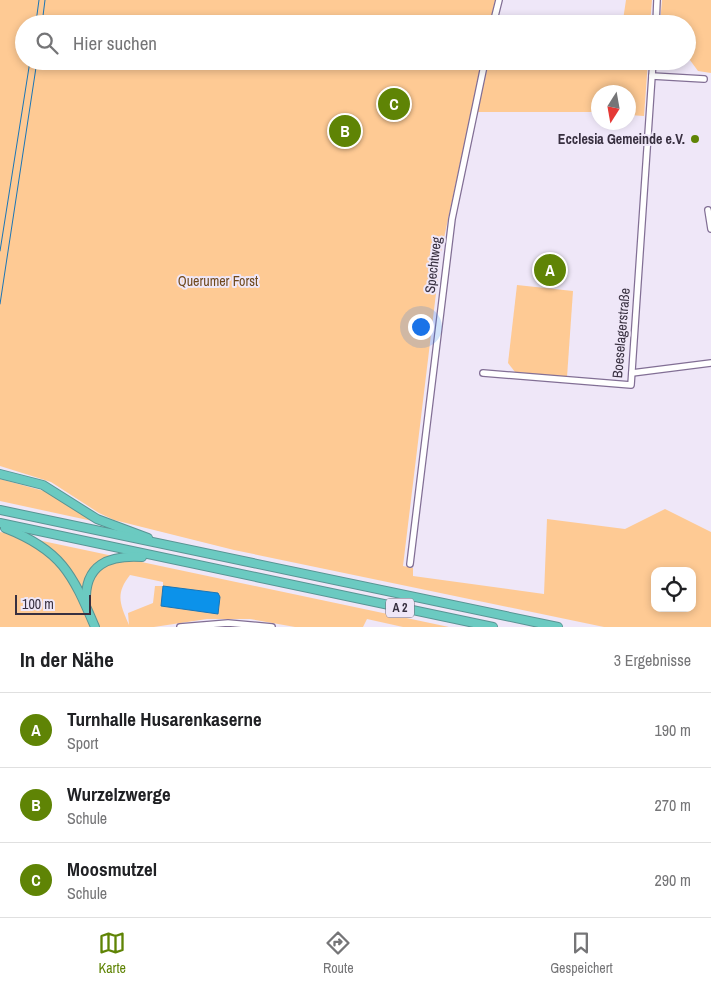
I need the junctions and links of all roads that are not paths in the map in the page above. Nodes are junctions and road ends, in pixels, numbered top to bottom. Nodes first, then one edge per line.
1 (499, 0) edge
2 (657, 0) edge
3 (495, 15) edge
4 (656, 15) edge
5 (483, 70) edge
6 (652, 70) edge
7 (652, 76) junction
8 (704, 79) dead end
9 (708, 210) dead end
10 (711, 230) edge
11 (711, 363) edge
12 (483, 373) dead end
13 (632, 373) junction
14 (0, 474) edge
15 (0, 510) edge
16 (0, 525) edge
17 (157, 542) junction
18 (169, 559) junction
19 (410, 564) dead end
20 (87, 606) junction
21 (95, 627) edge
22 (180, 627) edge
23 (272, 627) edge
24 (492, 627) edge
25 (558, 627) edge

1 - 3 street
2 - 4 street
5 - 19 street, Spechtweg
6 - 7 street, Boeselagerstraße
7 - 8 street
7 - 13 street, Boeselagerstraße
9 - 10 street
11 - 13 street
12 - 13 street, Boeselagerstraße
14 - 17 highway
15 - 17 highway, A 2
16 - 18 highway, A 2
16 - 20 highway
17 - 25 highway, A 2
18 - 20 highway
18 - 24 highway, A 2
20 - 21 highway
22 - 23 street

